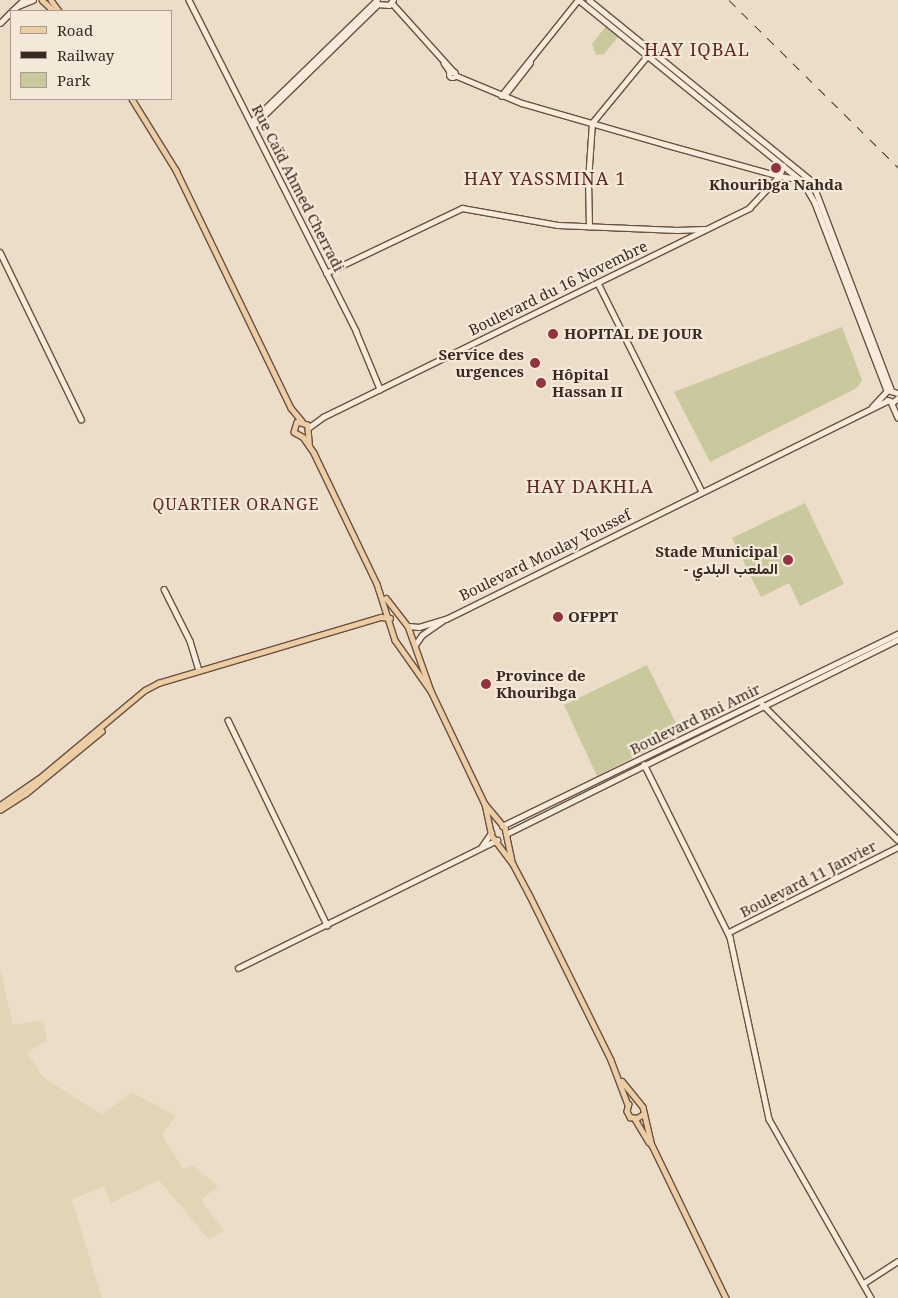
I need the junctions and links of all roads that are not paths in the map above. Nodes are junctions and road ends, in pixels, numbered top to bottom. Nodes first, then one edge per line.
1 (24, 0) edge
2 (33, 0) edge
3 (42, 0) edge
4 (189, 0) edge
5 (582, 1) edge
6 (377, 2) edge
7 (392, 2) edge
8 (18, 6) junction
9 (14, 10) edge
10 (53, 10) edge
11 (10, 14) edge
12 (0, 23) edge
13 (648, 57) junction
14 (502, 96) junction
15 (133, 100) edge
16 (252, 124) junction
17 (594, 124) junction
18 (783, 166) junction
19 (779, 176) junction
20 (803, 180) junction
21 (813, 185) junction
22 (807, 188) junction
23 (589, 227) junction
24 (708, 228) junction
25 (688, 230) junction
26 (679, 231) junction
27 (690, 237) junction
28 (680, 242) junction
29 (0, 252) edge
30 (326, 273) junction
31 (598, 283) junction
32 (380, 389) junction
33 (892, 391) edge
34 (898, 401) edge
35 (890, 402) junction
36 (871, 408) junction
37 (293, 411) junction
38 (898, 418) edge
39 (81, 419) dead end
40 (315, 421) junction
41 (303, 422) junction
42 (294, 425) junction
43 (307, 430) junction
44 (300, 436) junction
45 (310, 446) junction
46 (702, 492) junction
47 (378, 584) junction
48 (164, 588) dead end
49 (398, 614) junction
50 (390, 617) junction
51 (378, 619) junction
52 (446, 619) junction
53 (389, 624) junction
54 (408, 626) junction
55 (898, 634) edge
56 (898, 639) edge
57 (415, 645) junction
58 (416, 653) junction
59 (408, 658) junction
60 (199, 671) junction
61 (158, 683) junction
62 (431, 691) junction
63 (762, 703) junction
64 (228, 720) dead end
65 (644, 764) junction
66 (485, 804) junction
67 (0, 805) edge
68 (0, 810) edge
69 (501, 825) junction
70 (491, 832) junction
71 (506, 835) junction
72 (497, 840) junction
73 (898, 840) edge
74 (898, 847) edge
75 (480, 849) junction
76 (513, 864) junction
77 (327, 925) junction
78 (729, 932) junction
79 (238, 968) dead end
80 (619, 1078) junction
81 (636, 1102) junction
82 (628, 1105) junction
83 (642, 1115) junction
84 (635, 1119) junction
85 (652, 1145) junction
86 (898, 1261) edge
87 (864, 1283) junction
88 (726, 1298) edge
89 (871, 1298) edge

1 - 8 street
2 - 8 street
3 - 10 main road
4 - 16 street, Rue Caïd Ahmed Cherradi
5 - 13 street
5 - 14 street
5 - 20 street
6 - 7 street
6 - 16 street
7 - 14 street
8 - 9 street
11 - 12 street
13 - 17 street
13 - 18 street
14 - 17 street
15 - 37 main road
16 - 30 street, Rue Caïd Ahmed Cherradi
17 - 19 street
17 - 23 street
18 - 19 street, Boulevard du 16 Novembre
18 - 20 street
19 - 20 street
19 - 24 street, Boulevard du 16 Novembre
20 - 21 street
20 - 22 street
21 - 22 street
21 - 33 street
22 - 33 street
23 - 26 street
23 - 30 street
24 - 25 street
24 - 27 street, Boulevard du 16 Novembre
25 - 26 street
25 - 27 street
26 - 27 street
26 - 28 street
27 - 28 street, Boulevard du 16 Novembre
28 - 31 street, Boulevard du 16 Novembre
29 - 39 street
30 - 32 street, Rue Caïd Ahmed Cherradi
31 - 32 street, Boulevard du 16 Novembre
31 - 46 street
32 - 40 street, Boulevard du 16 Novembre
33 - 35 street
33 - 36 street, Boulevard Moulay Youssef
34 - 35 street, Boulevard Moulay Youssef
35 - 36 street, Boulevard Moulay Youssef
35 - 38 street
36 - 46 street, Boulevard Moulay Youssef
37 - 41 main road
37 - 42 main road
40 - 41 street, Boulevard du 16 Novembre
40 - 43 street, Boulevard du 16 Novembre
41 - 42 main road
41 - 43 main road
42 - 44 main road
43 - 44 main road
43 - 45 main road
44 - 45 main road
45 - 47 main road
46 - 52 street, Boulevard Moulay Youssef
47 - 49 main road
47 - 50 main road
48 - 60 street
49 - 50 main road
49 - 54 main road
50 - 51 main road
50 - 53 main road
51 - 53 main road
51 - 60 main road
52 - 54 street
52 - 57 street
53 - 59 main road
54 - 57 main road
55 - 63 street, Boulevard Bni Amir
56 - 63 street, Boulevard Bni Amir
57 - 58 main road
58 - 59 main road
58 - 62 main road
59 - 62 main road
60 - 61 main road
61 - 67 main road
61 - 68 main road
62 - 66 main road
63 - 65 street, Boulevard Bni Amir
63 - 69 street, Boulevard Bni Amir
63 - 73 street
64 - 77 street
65 - 71 street, Boulevard Bni Amir
65 - 78 street
66 - 69 main road
66 - 70 main road
69 - 70 main road
69 - 71 main road
70 - 72 main road
70 - 75 street
71 - 72 main road
71 - 76 main road
72 - 75 street
72 - 76 main road
74 - 78 street, Boulevard 11 Janvier
75 - 77 street
76 - 80 main road
77 - 79 street
78 - 87 street
80 - 81 main road
80 - 82 main road
81 - 82 main road
81 - 83 main road
82 - 84 main road
83 - 84 main road
83 - 85 main road
84 - 85 main road
85 - 88 main road
86 - 87 street
87 - 89 street

